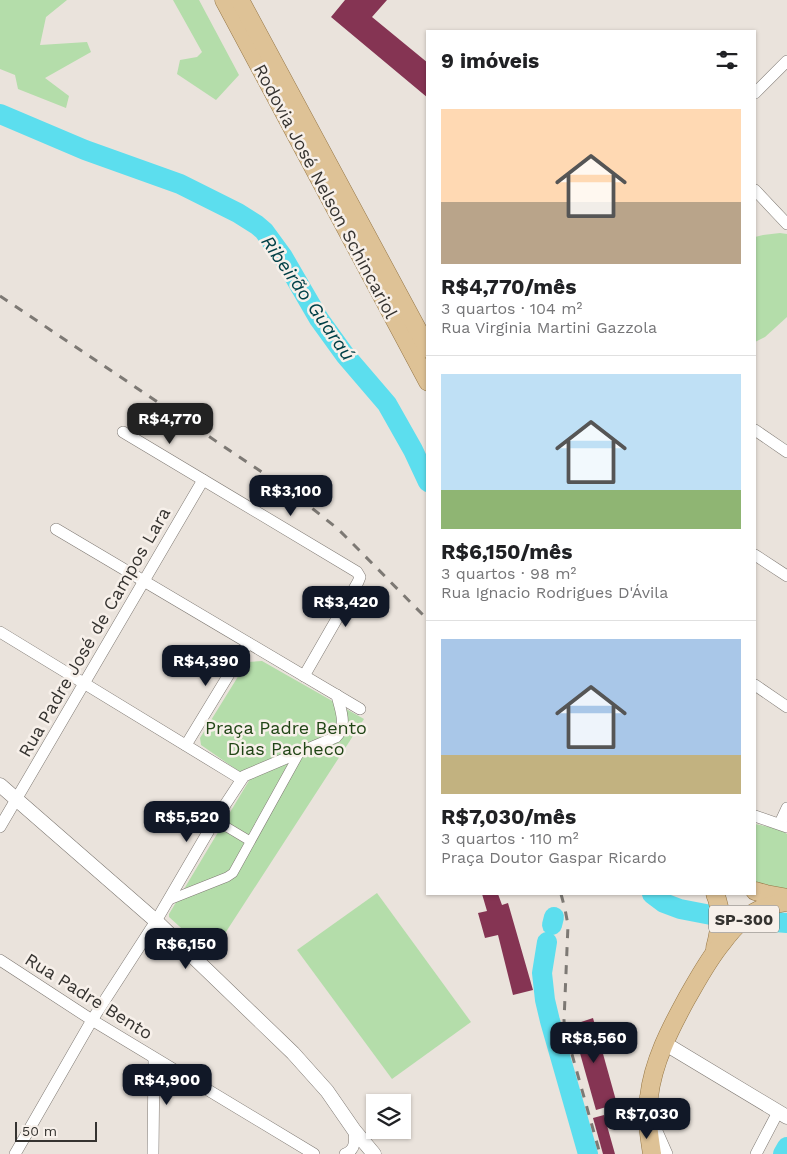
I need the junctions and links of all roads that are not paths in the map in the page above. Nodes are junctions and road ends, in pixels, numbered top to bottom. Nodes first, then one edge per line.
1 (224, 0) edge
2 (240, 0) edge
3 (787, 61) edge
4 (756, 92) edge
5 (756, 191) edge
6 (787, 224) edge
7 (426, 345) edge
8 (426, 378) edge
9 (756, 431) edge
10 (123, 432) dead end
11 (787, 452) edge
12 (203, 480) junction
13 (56, 529) dead end
14 (756, 555) edge
15 (787, 576) edge
16 (144, 581) junction
17 (0, 632) edge
18 (248, 643) junction
19 (304, 676) junction
20 (84, 684) junction
21 (756, 687) edge
22 (336, 695) junction
23 (787, 707) edge
24 (360, 709) dead end
25 (186, 745) junction
26 (300, 752) junction
27 (241, 779) junction
28 (0, 785) edge
29 (17, 799) junction
30 (787, 808) edge
31 (756, 816) edge
32 (215, 820) junction
33 (784, 825) edge
34 (0, 827) edge
35 (250, 842) junction
36 (756, 891) edge
37 (714, 895) edge
38 (787, 898) edge
39 (169, 900) junction
40 (787, 902) edge
41 (156, 921) junction
42 (714, 954) junction
43 (0, 960) edge
44 (92, 1020) junction
45 (664, 1043) junction
46 (154, 1058) junction
47 (648, 1114) junction
48 (782, 1114) edge
49 (354, 1130) junction
50 (15, 1154) edge
51 (153, 1154) edge
52 (314, 1154) edge
53 (345, 1154) edge
54 (374, 1154) edge
55 (652, 1154) edge
56 (667, 1154) edge
57 (756, 1154) edge

1 - 8 main road, Rodovia José Nelson Schincariol
2 - 7 main road, Rodovia José Nelson Schincariol
3 - 4 street
5 - 6 street
9 - 11 street
10 - 12 street
12 - 16 street, Rua Padre José de Campos Lara
12 - 19 street
13 - 16 street
14 - 15 street
16 - 18 street
16 - 20 street, Rua Padre José de Campos Lara
17 - 20 street
18 - 19 street
18 - 25 street
19 - 22 street
20 - 25 street
20 - 29 street, Rua Padre José de Campos Lara
21 - 23 street
22 - 24 street
22 - 26 street
25 - 27 street
26 - 27 street
26 - 35 street
27 - 32 street
28 - 29 street
29 - 34 street, Rua Padre José de Campos Lara
29 - 41 street
30 - 33 street
31 - 33 street
32 - 35 street
32 - 39 street
35 - 39 street
36 - 38 main road
37 - 42 main road
39 - 41 street
40 - 42 main road, SP-300
41 - 44 street
41 - 49 street
42 - 45 main road, SP-300
43 - 44 street, Rua Padre Bento
44 - 46 street, Rua Padre Bento
44 - 50 street
45 - 47 main road, SP-300
45 - 48 street
46 - 51 street
46 - 52 street, Rua Padre Bento
47 - 55 main road, SP-300
47 - 56 street
48 - 57 street
49 - 53 street
49 - 54 street

